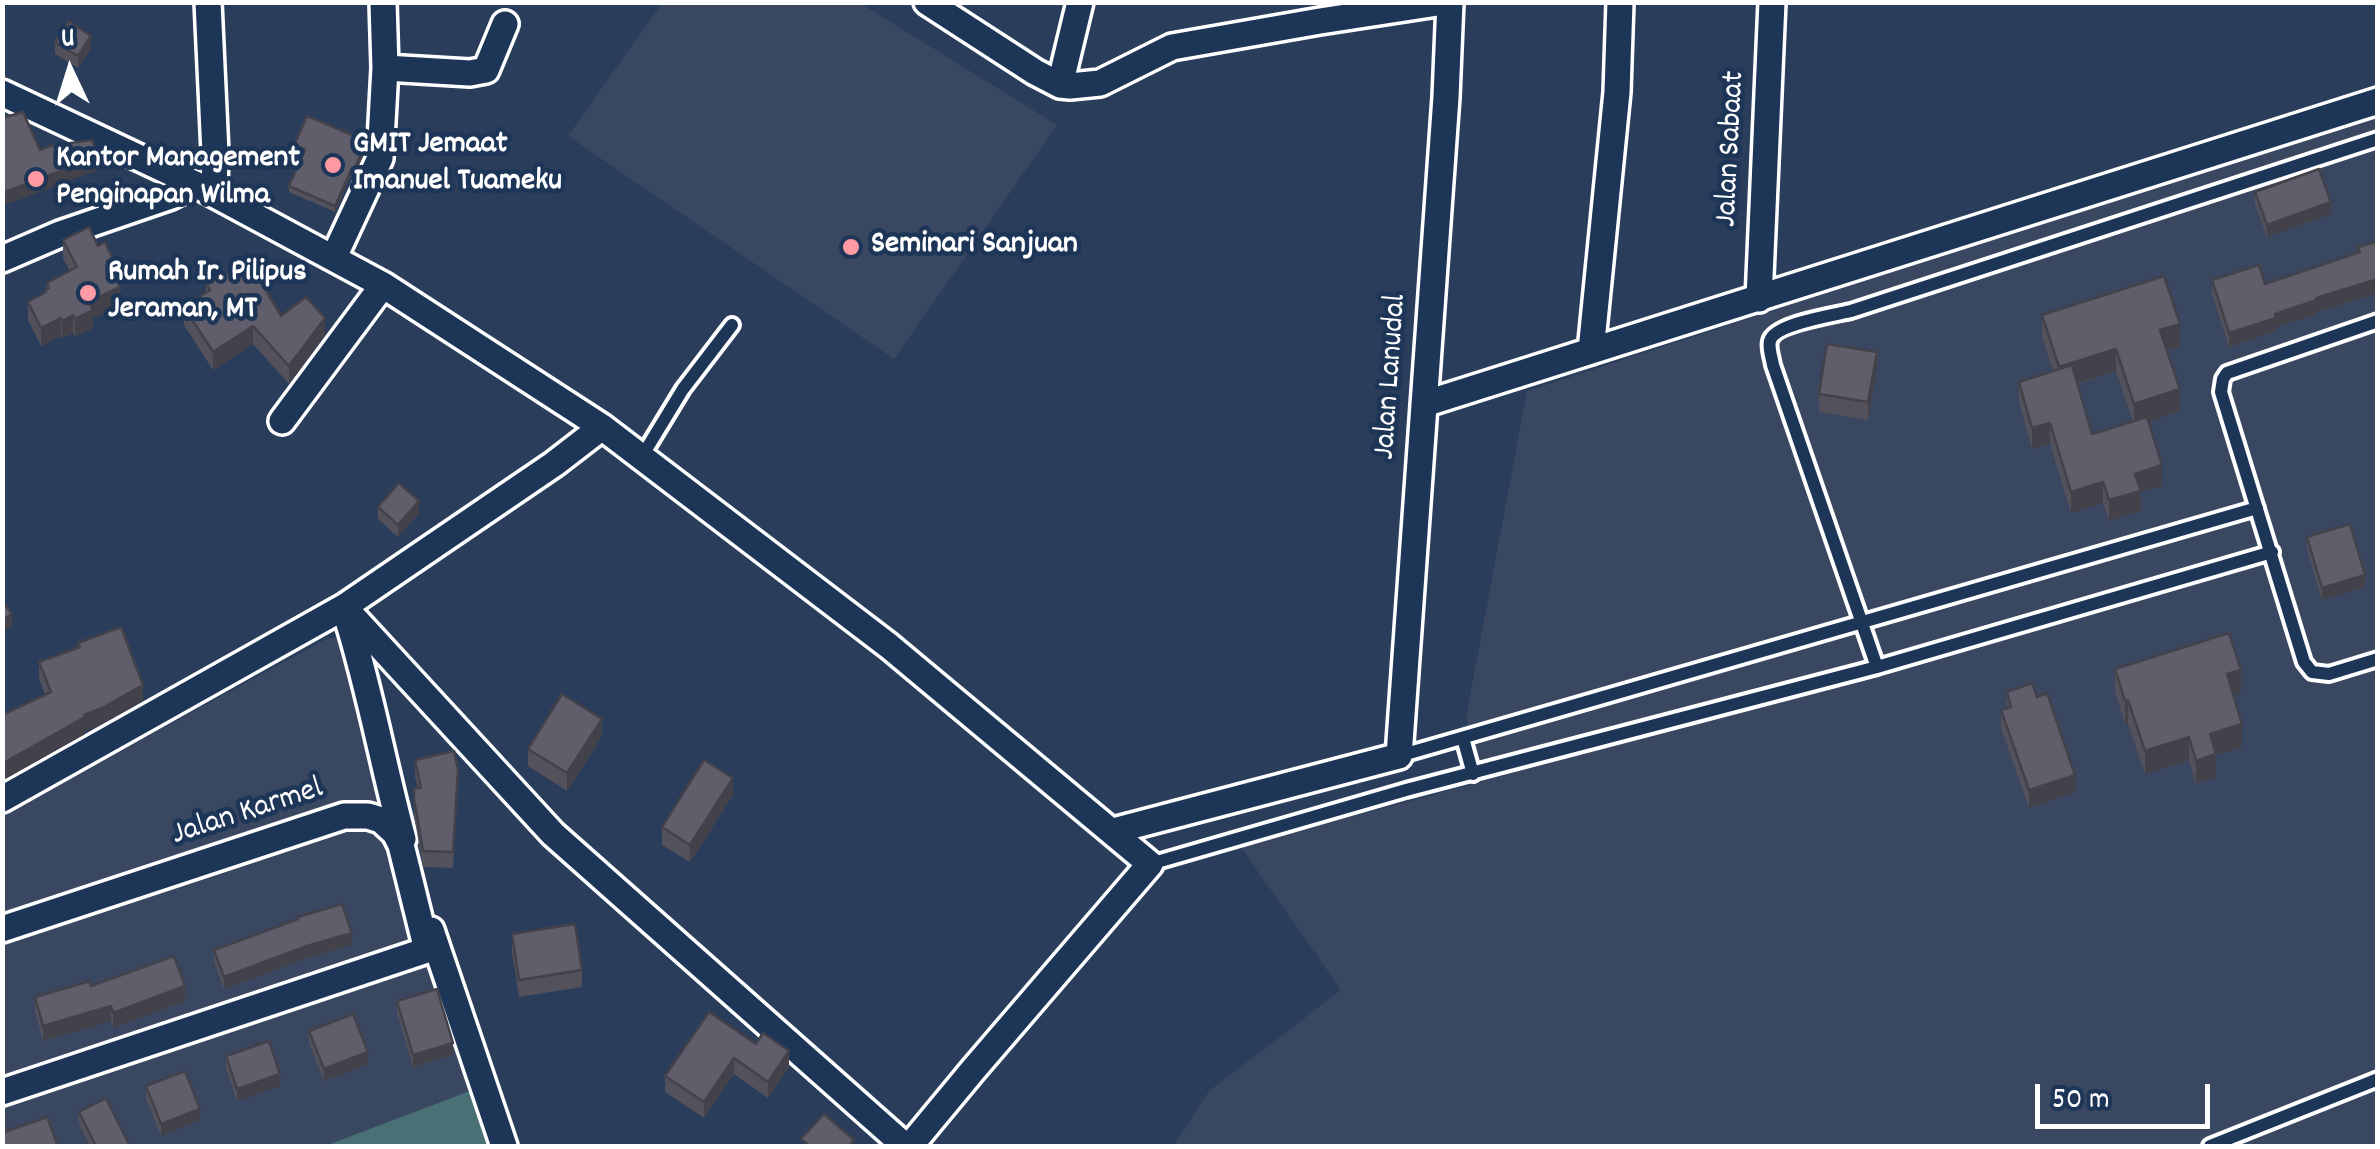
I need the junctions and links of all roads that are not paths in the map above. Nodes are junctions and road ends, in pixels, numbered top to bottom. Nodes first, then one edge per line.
1 (208, 2) edge
2 (384, 2) edge
3 (927, 2) edge
4 (1080, 2) edge
5 (1447, 2) edge
6 (1620, 2) edge
7 (1772, 2) edge
8 (504, 24) dead end
9 (386, 68) junction
10 (1060, 85) junction
11 (2, 93) edge
12 (2378, 101) edge
13 (2378, 140) edge
14 (204, 189) junction
15 (334, 258) junction
16 (2, 259) edge
17 (383, 286) junction
18 (1759, 299) junction
19 (2378, 321) edge
20 (732, 324) dead end
21 (1592, 351) junction
22 (1424, 404) junction
23 (282, 421) dead end
24 (602, 427) junction
25 (641, 458) junction
26 (2257, 508) junction
27 (2272, 552) junction
28 (344, 607) junction
29 (1860, 623) junction
30 (2378, 659) edge
31 (1877, 667) junction
32 (1462, 738) junction
33 (1399, 756) junction
34 (1473, 774) junction
35 (2, 798) edge
36 (1113, 831) junction
37 (1150, 864) junction
38 (2, 929) edge
39 (2378, 1078) edge
40 (2, 1092) edge
41 (504, 1146) edge
42 (907, 1146) edge
43 (2210, 1146) edge

1 - 14 street
2 - 9 street
3 - 10 street
4 - 10 street
5 - 10 street
5 - 22 street, Jalan Lanudal
6 - 21 street
7 - 18 street, Jalan Sabaat
8 - 9 street
9 - 15 street
11 - 14 street
12 - 18 street
13 - 29 lane
14 - 15 street
14 - 16 street
15 - 17 street
17 - 23 street
17 - 24 street
18 - 21 street
19 - 26 lane
20 - 25 lane
21 - 22 street
22 - 33 street, Jalan Lanudal
24 - 25 street
24 - 28 street
25 - 36 street
26 - 27 lane
26 - 29 lane
27 - 30 lane
27 - 31 lane
28 - 35 street
28 - 41 street
28 - 42 street
29 - 31 lane
29 - 32 lane
31 - 34 lane
32 - 33 lane
32 - 34 lane
33 - 36 street
34 - 37 lane
36 - 37 street
37 - 42 street
38 - 40 street, Jalan Karmel
39 - 43 lane

